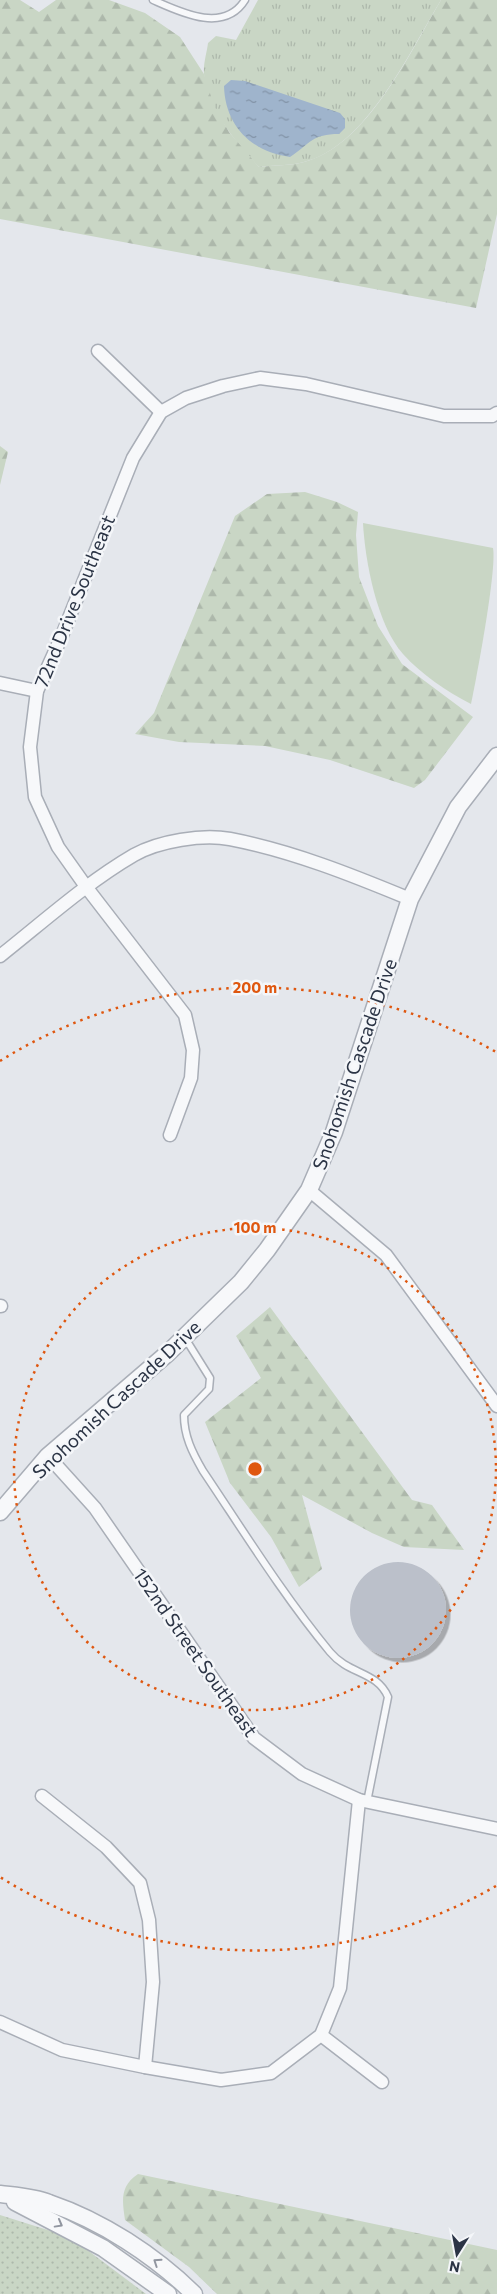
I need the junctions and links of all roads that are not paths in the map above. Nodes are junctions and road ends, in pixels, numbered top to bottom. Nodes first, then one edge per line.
1 (153, 0) edge
2 (244, 0) edge
3 (98, 351) dead end
4 (161, 412) junction
5 (497, 413) edge
6 (0, 683) edge
7 (37, 691) junction
8 (497, 756) edge
9 (87, 888) junction
10 (410, 899) junction
11 (0, 956) edge
12 (170, 1135) dead end
13 (309, 1190) junction
14 (184, 1337) junction
15 (497, 1406) edge
16 (48, 1456) junction
17 (0, 1512) edge
18 (42, 1796) dead end
19 (363, 1801) junction
20 (497, 1829) edge
21 (0, 2022) edge
22 (321, 2034) junction
23 (145, 2067) junction
24 (382, 2082) dead end
25 (0, 2194) edge
26 (168, 2294) edge
27 (194, 2294) edge

1 - 2 lane
3 - 4 street
4 - 5 street
4 - 7 street, 72nd Drive Southeast
6 - 7 street
7 - 9 street, 72nd Drive Southeast
8 - 10 street, Snohomish Cascade Drive
9 - 10 street
9 - 11 street
9 - 12 street, 72nd Drive Southeast
10 - 13 street, Snohomish Cascade Drive
13 - 14 street, Snohomish Cascade Drive
13 - 15 street
14 - 16 street, Snohomish Cascade Drive
14 - 19 lane
16 - 17 street, Snohomish Cascade Drive
16 - 19 street, 152nd Street Southeast
18 - 23 street
19 - 20 street, 152nd Street Southeast
19 - 22 street
21 - 23 street
22 - 23 street
22 - 24 street
25 -> 26 street
27 -> 25 street

